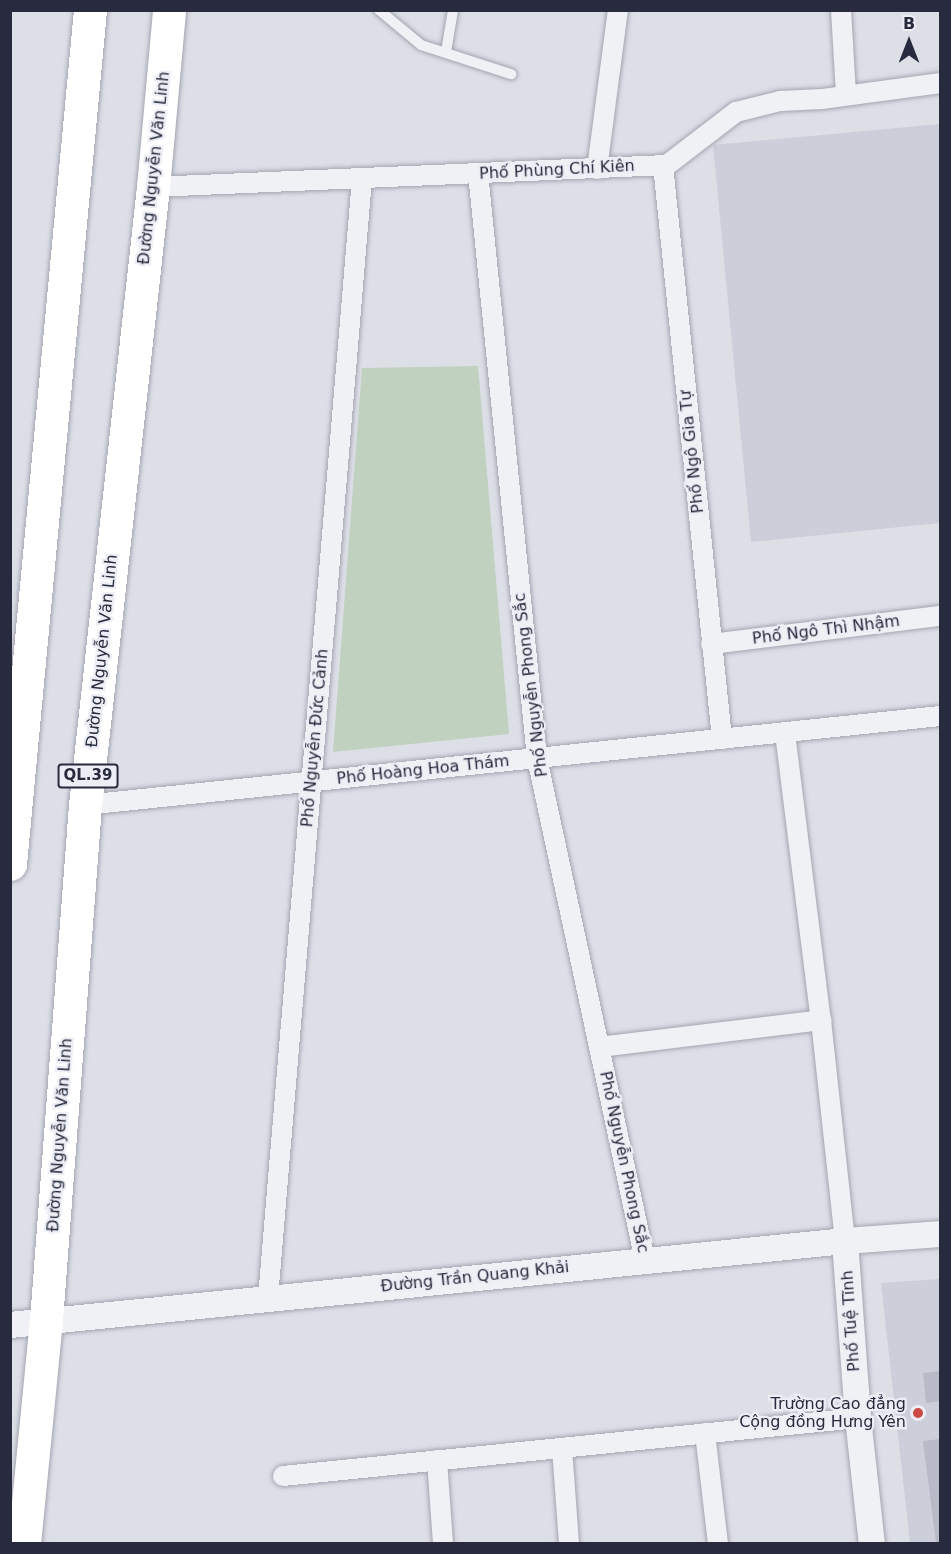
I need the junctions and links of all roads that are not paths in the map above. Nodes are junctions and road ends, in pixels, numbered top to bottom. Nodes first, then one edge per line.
1 (90, 10) edge
2 (169, 10) edge
3 (379, 10) edge
4 (453, 10) edge
5 (618, 10) edge
6 (841, 10) edge
7 (446, 52) junction
8 (511, 74) dead end
9 (940, 83) edge
10 (846, 95) junction
11 (663, 165) junction
12 (597, 169) junction
13 (478, 174) junction
14 (362, 178) junction
15 (153, 187) junction
16 (940, 616) edge
17 (711, 644) junction
18 (940, 717) edge
19 (785, 732) junction
20 (722, 739) junction
21 (537, 758) junction
22 (312, 782) junction
23 (85, 805) junction
24 (10, 864) edge
25 (821, 1020) junction
26 (599, 1047) junction
27 (940, 1234) edge
28 (845, 1241) junction
29 (645, 1261) junction
30 (268, 1298) junction
31 (46, 1320) junction
32 (10, 1325) edge
33 (858, 1418) junction
34 (705, 1433) junction
35 (562, 1448) junction
36 (438, 1460) junction
37 (283, 1476) dead end
38 (24, 1544) edge
39 (443, 1544) edge
40 (569, 1544) edge
41 (718, 1544) edge
42 (872, 1544) edge

1 - 24 highway
2 - 15 highway, Đường Nguyễn Văn Linh / QL.39
3 - 7 lane
4 - 7 lane
5 - 12 street
6 - 10 street
7 - 8 lane
9 - 10 street, Phố Phùng Chí Kiên
10 - 11 street, Phố Phùng Chí Kiên
11 - 12 street, Phố Phùng Chí Kiên
11 - 17 street, Phố Ngô Gia Tự
12 - 13 street, Phố Phùng Chí Kiên
13 - 14 street, Phố Phùng Chí Kiên
13 - 21 street, Phố Nguyễn Phong Sắc
14 - 15 street, Phố Phùng Chí Kiên
14 - 22 street, Phố Nguyễn Đức Cảnh
15 - 23 highway, Đường Nguyễn Văn Linh / QL.39
16 - 17 street, Phố Ngô Thì Nhậm
17 - 20 street, Phố Ngô Gia Tự
18 - 19 street, Phố Hoàng Hoa Thám
19 - 20 street, Phố Hoàng Hoa Thám
19 - 25 street
20 - 21 street, Phố Hoàng Hoa Thám
21 - 22 street, Phố Hoàng Hoa Thám
21 - 26 street, Phố Nguyễn Phong Sắc
22 - 23 street, Phố Hoàng Hoa Thám
22 - 30 street, Phố Nguyễn Đức Cảnh
23 - 31 highway, Đường Nguyễn Văn Linh / QL.39
25 - 26 street
25 - 28 street
26 - 29 street, Phố Nguyễn Phong Sắc
27 - 28 street, Đường Trần Quang Khải
28 - 29 street, Đường Trần Quang Khải
28 - 33 street, Phố Tuệ Tĩnh
29 - 30 street, Đường Trần Quang Khải
30 - 31 street, Đường Trần Quang Khải
31 - 32 street, Đường Trần Quang Khải
31 - 38 highway, Đường Nguyễn Văn Linh / QL.39
33 - 34 street
33 - 42 street, Phố Tuệ Tĩnh
34 - 35 street
34 - 41 street
35 - 36 street
35 - 40 street
36 - 37 street
36 - 39 street

